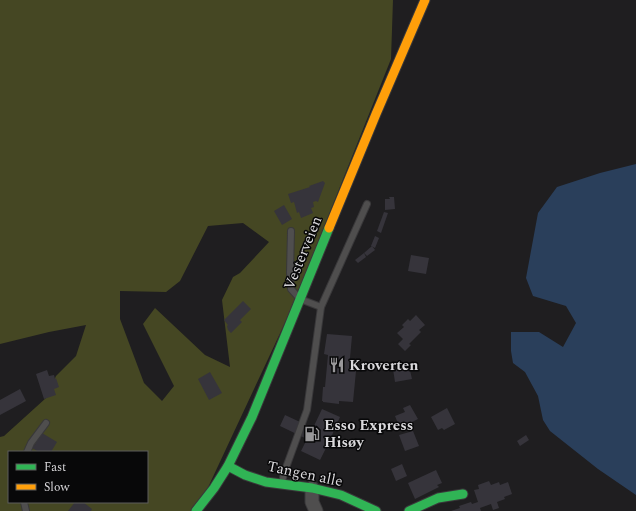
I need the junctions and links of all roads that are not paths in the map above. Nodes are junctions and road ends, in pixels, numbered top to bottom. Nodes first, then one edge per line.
1 (425, 0) edge
2 (367, 204) dead end
3 (291, 231) dead end
4 (300, 299) junction
5 (321, 307) junction
6 (46, 423) dead end
7 (27, 451) edge
8 (228, 466) junction
9 (282, 484) junction
10 (312, 488) junction
11 (463, 494) dead end
12 (196, 511) edge
13 (316, 511) edge
14 (376, 511) edge
15 (409, 511) edge

1 - 4 main road, Vesterveien
2 - 5 lane
3 - 4 lane
4 - 5 lane
4 - 8 main road, Vesterveien
5 - 9 lane
6 - 7 lane
8 - 9 main road, Tangen alle
8 - 12 main road, Vesterveien
9 - 10 main road, Tangen alle
10 - 13 street
10 - 14 main road, Tangen alle
11 - 15 main road

